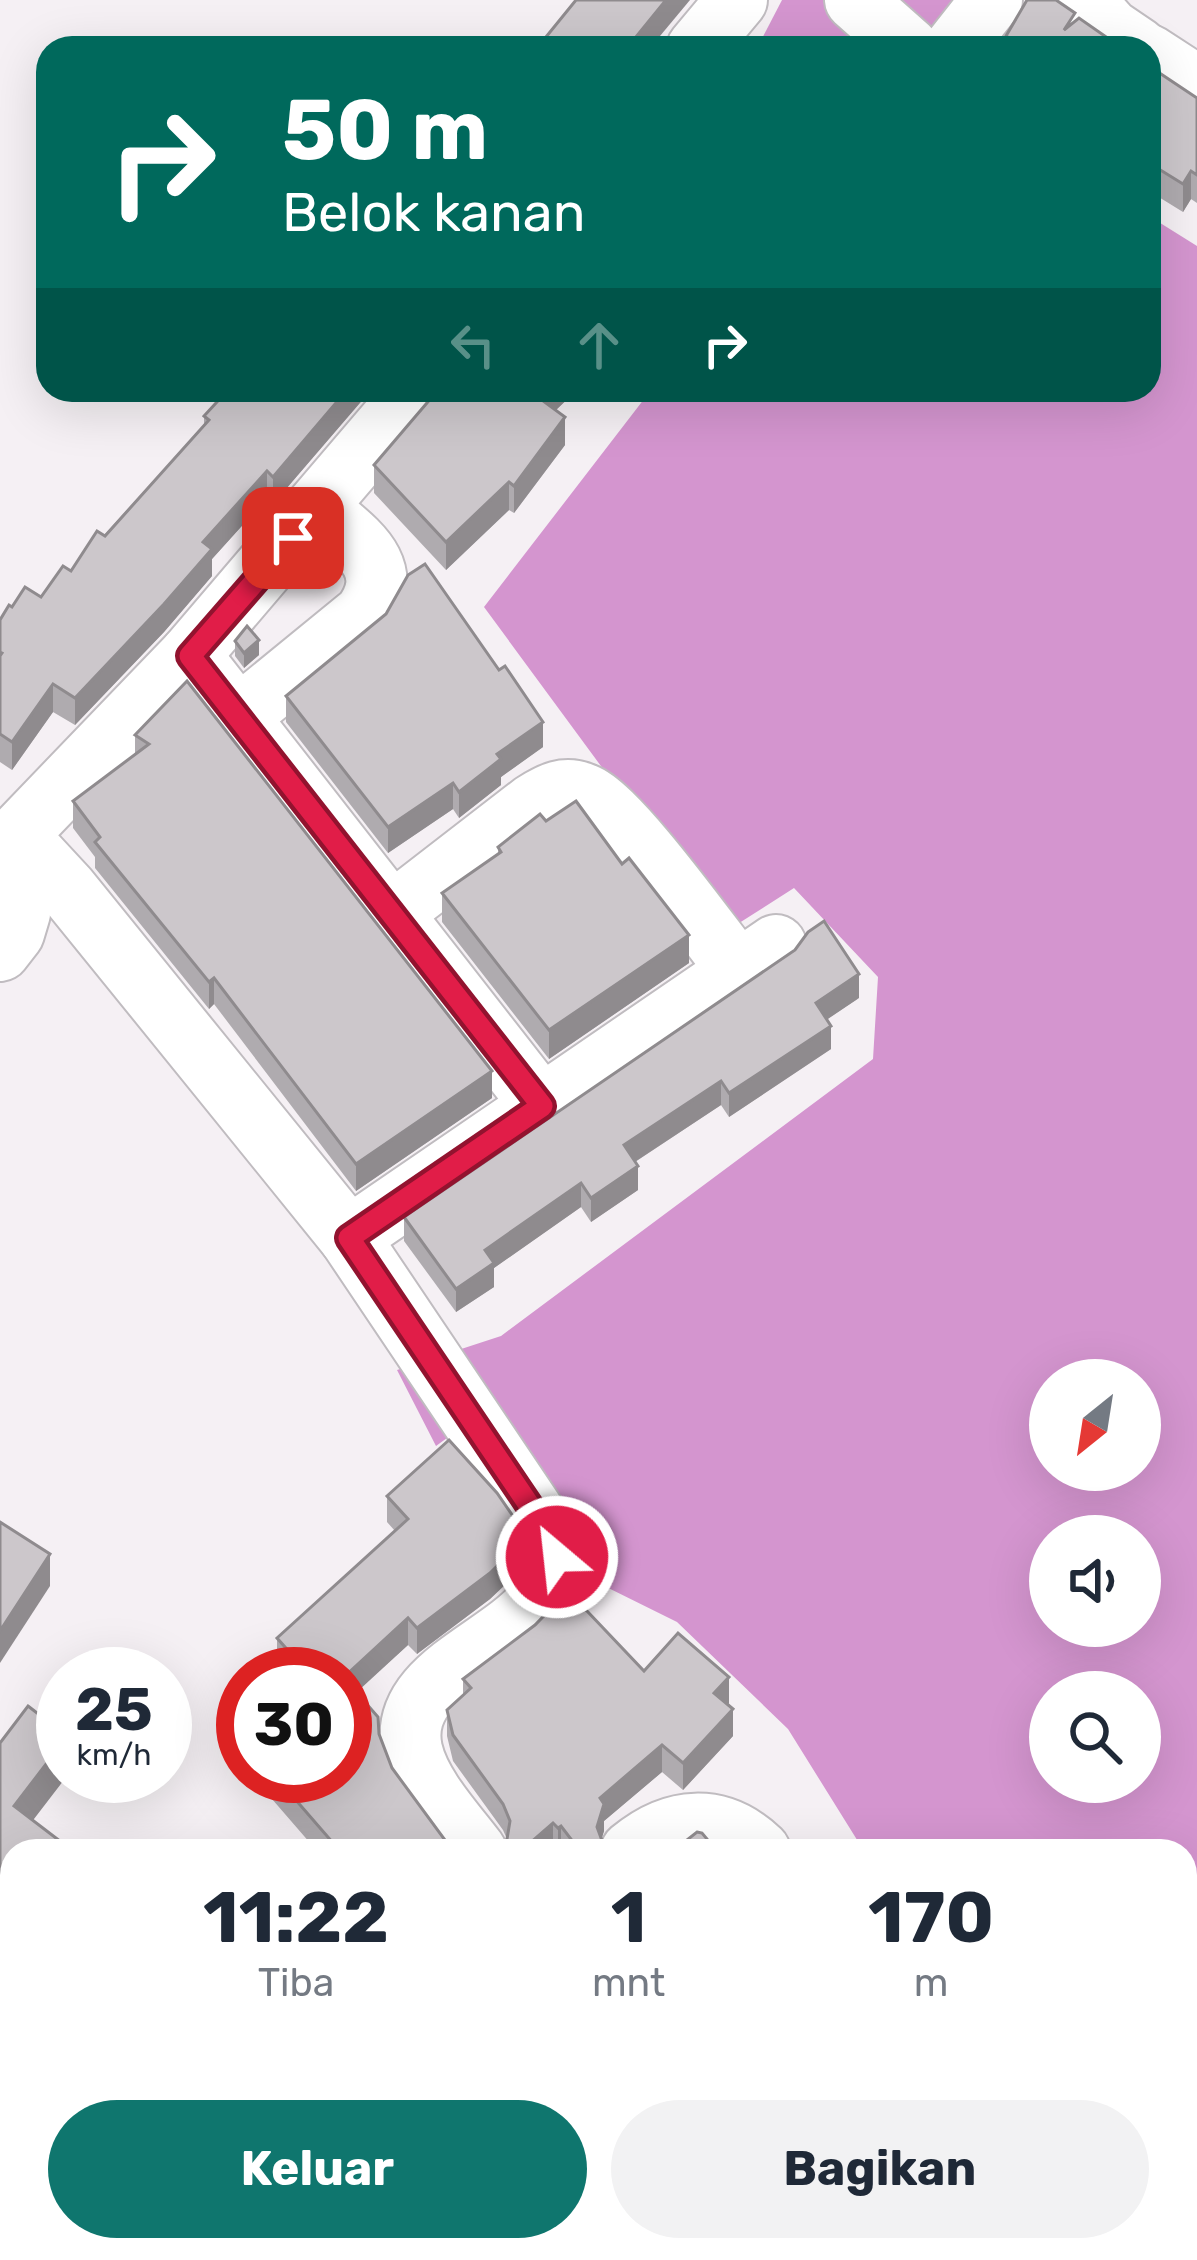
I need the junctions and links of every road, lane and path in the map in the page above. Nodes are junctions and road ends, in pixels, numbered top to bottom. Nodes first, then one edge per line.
1 (737, 0) edge
2 (855, 0) edge
3 (992, 0) edge
4 (707, 36) edge
5 (896, 36) edge
6 (964, 36) edge
7 (1161, 57) edge
8 (1197, 86) edge
9 (406, 402) edge
10 (319, 508) junction
11 (190, 656) junction
12 (238, 717) junction
13 (6, 857) edge
14 (392, 914) junction
15 (0, 951) edge
16 (542, 1106) junction
17 (349, 1238) junction
18 (467, 1839) edge
19 (646, 1839) edge
20 (742, 1839) edge

1 - 4 street
2 - 5 street
3 - 6 street
7 - 8 street
9 - 10 street
10 - 11 street
10 - 12 street
11 - 12 street
11 - 13 street
12 - 14 street
13 - 15 street
13 - 17 street
14 - 16 street
14 - 16 street
16 - 17 street
17 - 18 street
19 - 20 street

